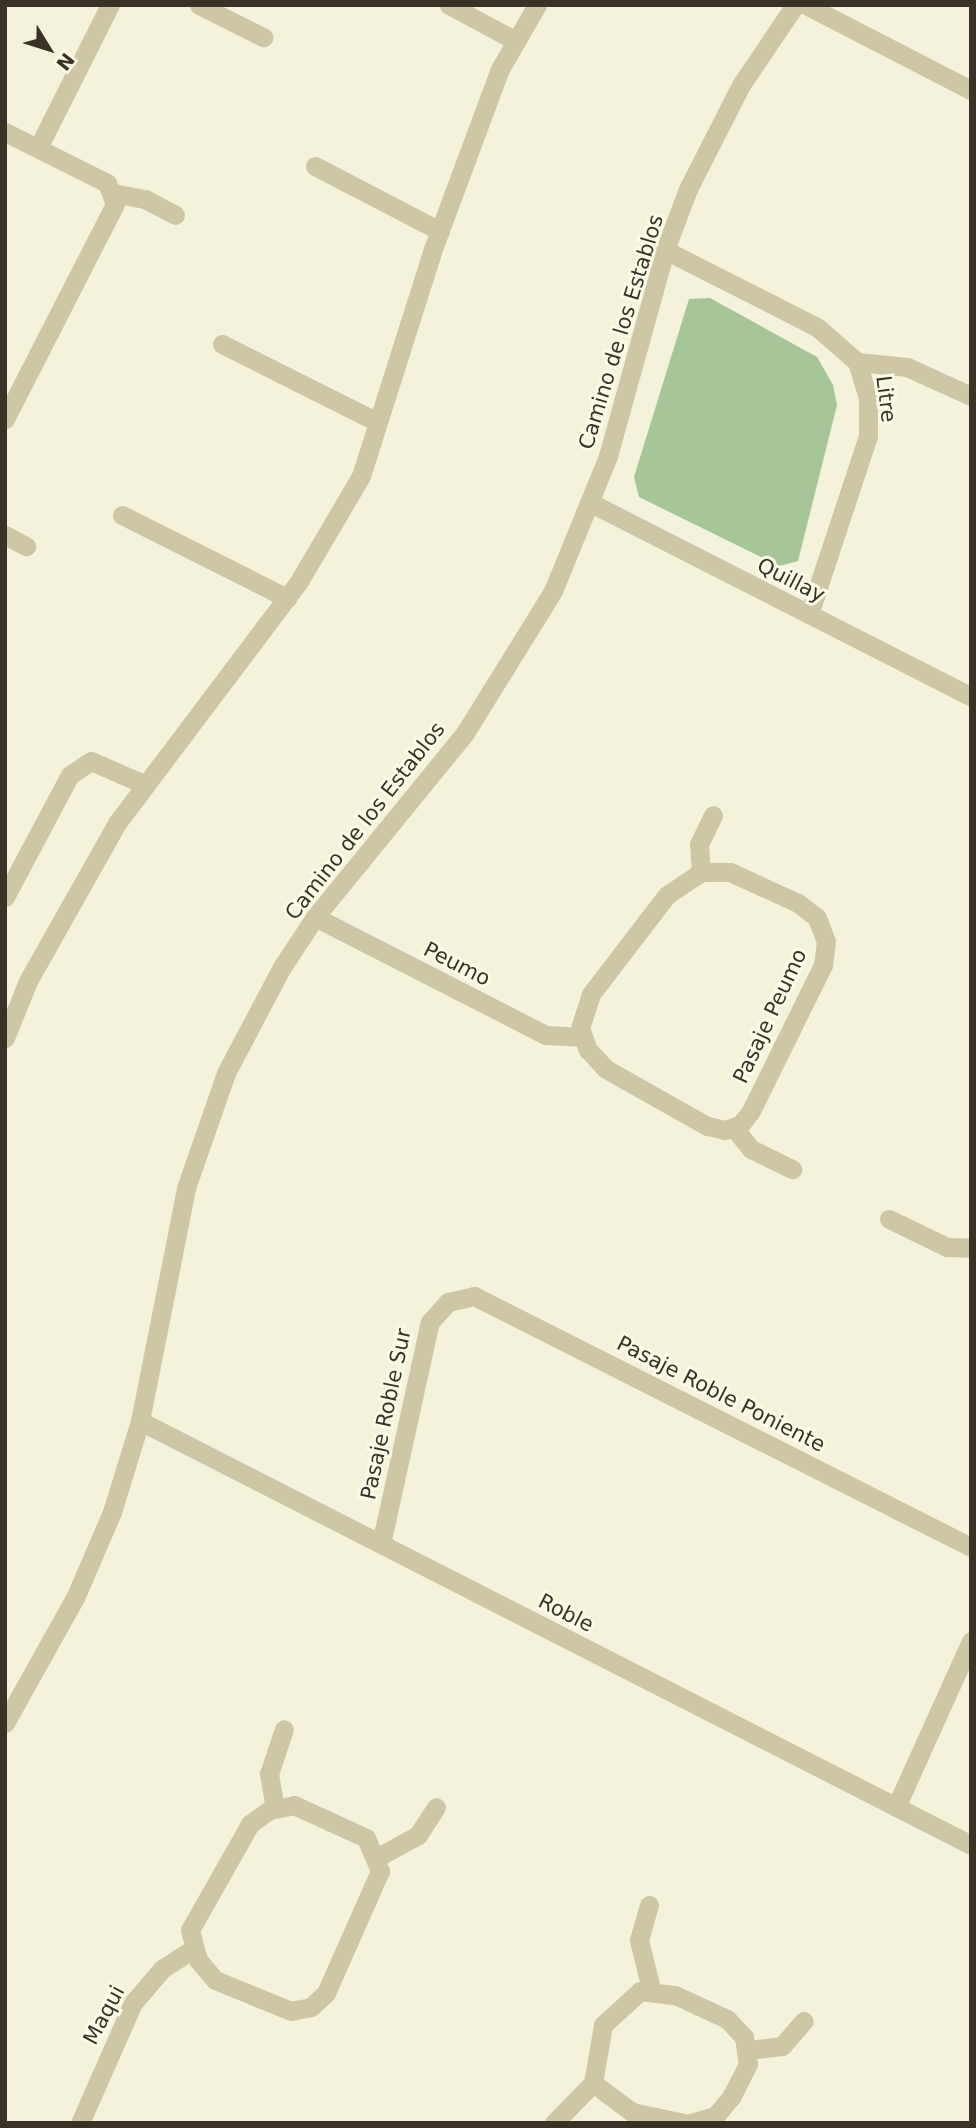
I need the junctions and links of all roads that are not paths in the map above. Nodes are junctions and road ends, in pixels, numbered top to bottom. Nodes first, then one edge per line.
1 (110, 5) edge
2 (200, 5) edge
3 (449, 5) edge
4 (537, 5) edge
5 (795, 5) edge
6 (806, 5) edge
7 (263, 37) dead end
8 (516, 41) junction
9 (971, 90) edge
10 (5, 132) edge
11 (38, 148) junction
12 (316, 166) dead end
13 (113, 193) junction
14 (175, 215) dead end
15 (440, 231) junction
16 (665, 250) junction
17 (222, 344) dead end
18 (857, 362) junction
19 (971, 396) edge
20 (5, 419) edge
21 (378, 422) junction
22 (591, 503) junction
23 (122, 515) dead end
24 (5, 535) edge
25 (26, 545) dead end
26 (287, 598) junction
27 (809, 614) junction
28 (971, 697) edge
29 (146, 785) junction
30 (713, 815) dead end
31 (701, 872) junction
32 (5, 897) edge
33 (315, 918) junction
34 (582, 1037) junction
35 (5, 1038) edge
36 (734, 1128) junction
37 (792, 1169) dead end
38 (890, 1219) dead end
39 (971, 1248) edge
40 (448, 1302) joint
41 (140, 1421) junction
42 (381, 1544) junction
43 (971, 1547) edge
44 (971, 1641) edge
45 (5, 1723) edge
46 (284, 1729) dead end
47 (436, 1807) dead end
48 (896, 1807) junction
49 (275, 1808) junction
50 (971, 1845) edge
51 (378, 1857) junction
52 (649, 1905) dead end
53 (193, 1949) junction
54 (651, 1989) junction
55 (804, 2021) dead end
56 (749, 2050) junction
57 (593, 2083) junction
58 (80, 2123) edge
59 (554, 2123) edge
60 (684, 2123) edge
61 (690, 2123) edge

1 - 11 street
2 - 7 street
3 - 8 street
4 - 8 street
5 - 16 street, Camino de los Establos
6 - 9 street
8 - 15 street
10 - 11 street
11 - 13 street
12 - 15 street
13 - 14 street
13 - 20 street
15 - 21 street
16 - 18 street, Litre
16 - 22 street, Camino de los Establos
17 - 21 street
18 - 19 street
18 - 27 street, Litre
21 - 26 street
22 - 27 street, Quillay
22 - 33 street, Camino de los Establos
23 - 26 street
24 - 25 street
26 - 29 street
27 - 28 street, Quillay
29 - 32 street
29 - 35 street
30 - 31 street
31 - 34 street
31 - 36 street, Pasaje Peumo
33 - 34 street, Peumo
33 - 41 street, Camino de los Establos
34 - 36 street
36 - 37 street
38 - 39 street
40 - 42 street, Pasaje Roble Sur
40 - 43 street, Pasaje Roble Poniente
41 - 42 street, Roble
41 - 45 street, Camino de los Establos
42 - 48 street, Roble
44 - 48 street
46 - 49 street
47 - 51 street
48 - 50 street, Roble
49 - 51 street
49 - 53 street
51 - 53 street
52 - 54 street
53 - 58 street, Maqui
54 - 56 street
54 - 57 street
55 - 56 street
56 - 61 street
57 - 59 street
57 - 60 street

